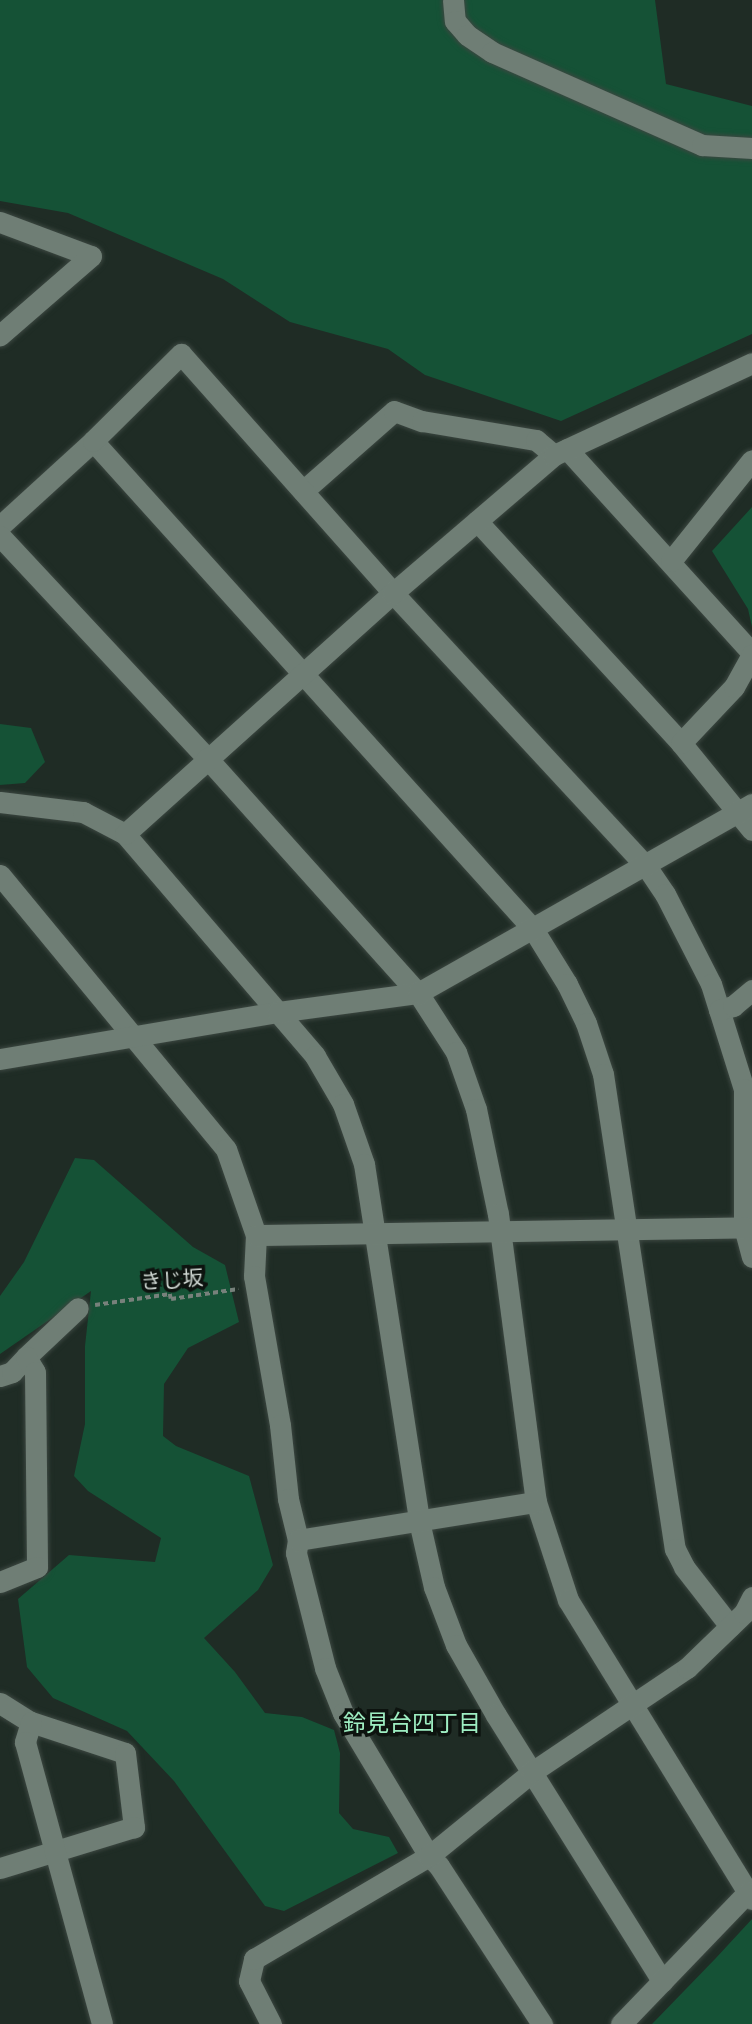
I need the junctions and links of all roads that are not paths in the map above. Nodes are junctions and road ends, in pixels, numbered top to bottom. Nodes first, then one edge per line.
1 (453, 0) edge
2 (752, 148) edge
3 (0, 222) edge
4 (0, 335) edge
5 (752, 363) edge
6 (93, 442) junction
7 (560, 452) junction
8 (752, 460) edge
9 (303, 491) junction
10 (477, 521) junction
11 (0, 526) edge
12 (0, 536) edge
13 (671, 561) junction
14 (393, 593) junction
15 (752, 654) edge
16 (302, 674) junction
17 (681, 743) junction
18 (207, 758) junction
19 (0, 803) edge
20 (746, 808) edge
21 (752, 830) edge
22 (125, 834) junction
23 (646, 866) junction
24 (0, 875) edge
25 (533, 929) junction
26 (752, 990) edge
27 (418, 993) junction
28 (719, 1010) junction
29 (278, 1012) junction
30 (133, 1038) junction
31 (0, 1059) edge
32 (744, 1227) junction
33 (624, 1230) junction
34 (500, 1233) junction
35 (256, 1235) junction
36 (377, 1235) junction
37 (752, 1257) edge
38 (78, 1308) road end
39 (26, 1357) junction
40 (0, 1376) edge
41 (536, 1502) junction
42 (419, 1521) junction
43 (298, 1540) junction
44 (0, 1582) edge
45 (752, 1597) edge
46 (730, 1626) junction
47 (0, 1703) edge
48 (632, 1706) junction
49 (31, 1722) junction
50 (532, 1772) junction
51 (53, 1853) junction
52 (429, 1856) junction
53 (0, 1868) edge
54 (750, 1896) edge
55 (662, 1981) junction
56 (102, 2024) edge
57 (271, 2024) edge
58 (542, 2024) edge
59 (621, 2024) edge

1 - 2 street
3 - 4 street
5 - 7 street
6 - 9 street
6 - 11 street
6 - 16 street
7 - 9 street
7 - 10 street
7 - 13 street
8 - 13 street
9 - 14 street
10 - 14 street
10 - 17 street
12 - 18 street
13 - 15 street
14 - 16 street
14 - 23 street
15 - 17 street
16 - 18 street
16 - 25 street
17 - 20 street
18 - 22 street
18 - 27 street
19 - 22 street
20 - 21 street
20 - 23 street
22 - 29 street
23 - 25 street
23 - 28 street
24 - 30 street
25 - 27 street
25 - 33 street
26 - 28 street
27 - 29 street
27 - 34 street
28 - 32 street
29 - 30 street
29 - 36 street
30 - 31 street
30 - 35 street
32 - 33 street
32 - 37 street
33 - 34 street
33 - 46 street
34 - 36 street
34 - 41 street
35 - 36 street
35 - 43 street
36 - 42 street
38 - 39 street
39 - 40 street
39 - 44 street
41 - 42 street
41 - 48 street
42 - 43 street
42 - 50 street
43 - 52 street
45 - 46 street
46 - 48 street
47 - 49 street
48 - 50 street
48 - 54 street
49 - 51 street
49 - 51 street
50 - 52 street
50 - 55 street
51 - 53 street
51 - 56 street
52 - 57 street
52 - 58 street
54 - 55 street
55 - 59 street

